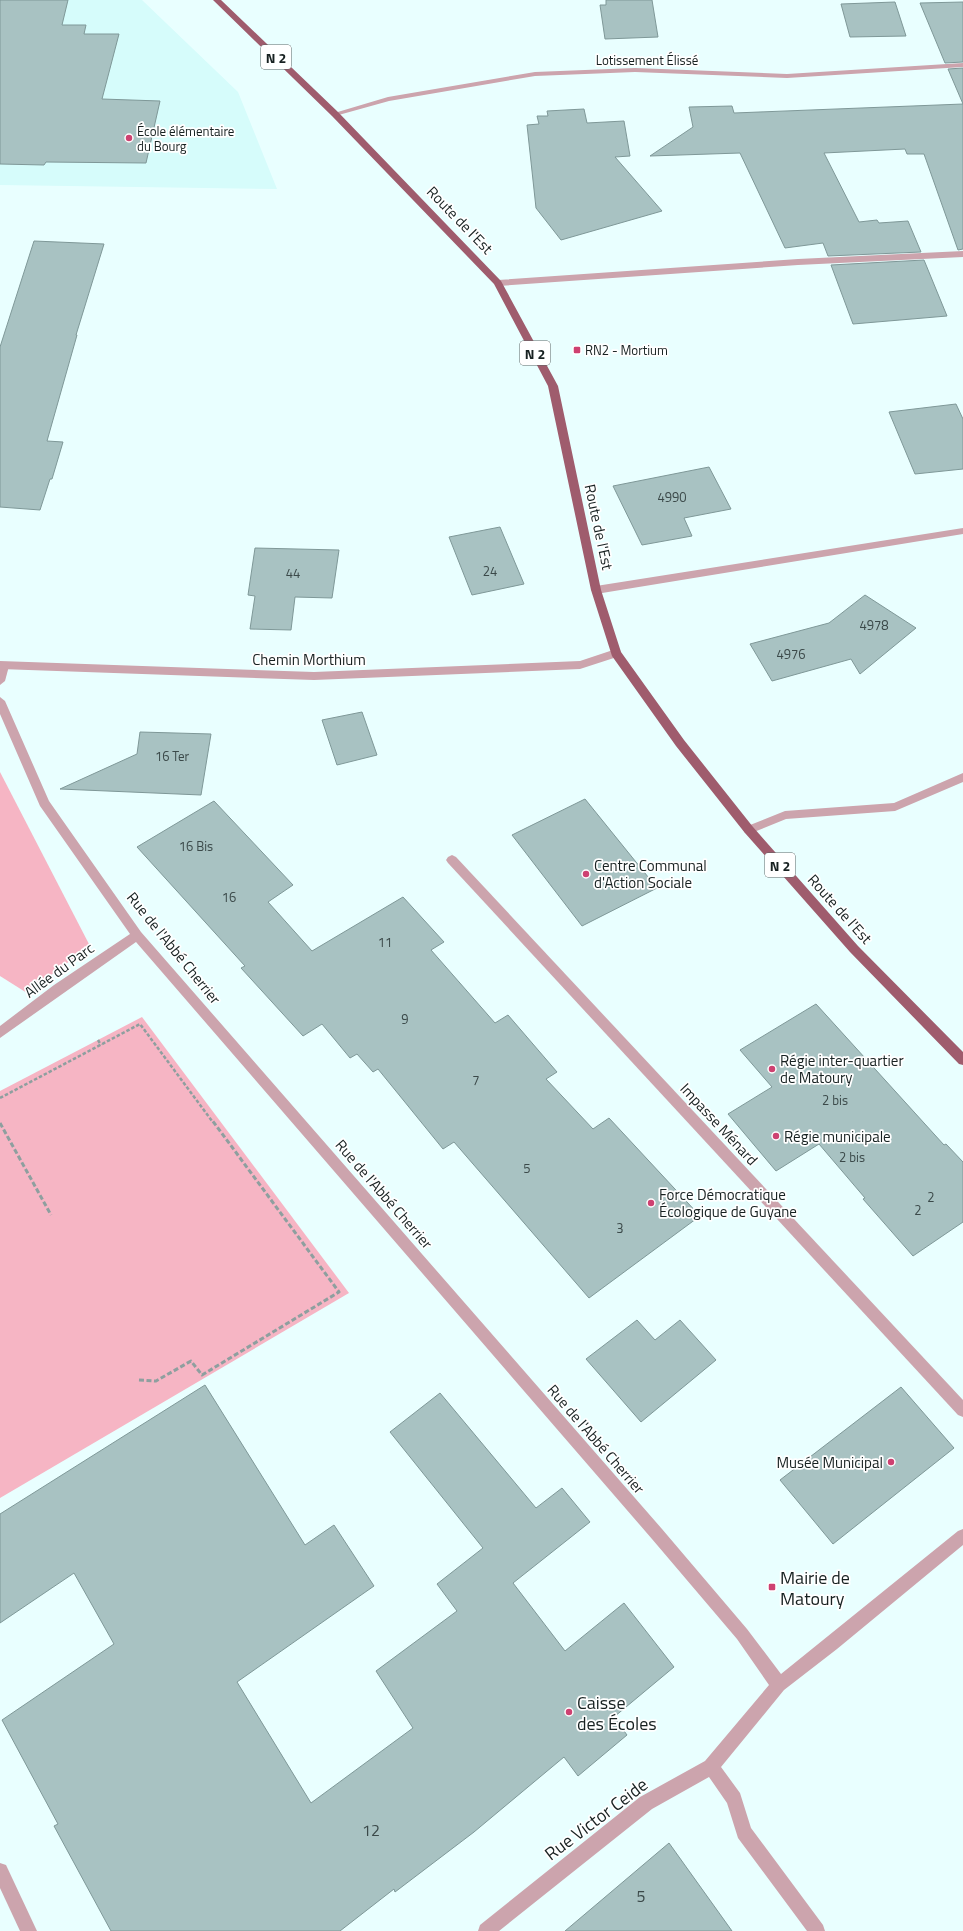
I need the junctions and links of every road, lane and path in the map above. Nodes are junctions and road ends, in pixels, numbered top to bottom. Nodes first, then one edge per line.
1 (218, 0) edge
2 (963, 65) edge
3 (336, 114) junction
4 (963, 254) edge
5 (498, 283) junction
6 (963, 531) edge
7 (596, 590) junction
8 (616, 653) junction
9 (2, 665) edge
10 (0, 681) edge
11 (0, 701) edge
12 (963, 777) edge
13 (749, 830) junction
14 (452, 860) dead end
15 (137, 935) junction
16 (0, 1033) edge
17 (98, 1040) dead end
18 (101, 1045) junction
19 (963, 1060) edge
20 (0, 1098) edge
21 (0, 1123) edge
22 (51, 1215) dead end
23 (139, 1380) dead end
24 (963, 1410) edge
25 (963, 1536) edge
26 (779, 1685) junction
27 (711, 1767) junction
28 (0, 1871) edge
29 (29, 1931) edge
30 (486, 1931) edge
31 (817, 1931) edge

1 - 3 main road, Route de l'Est / N 2
2 - 3 street, Lotissement Élissé
3 - 5 main road, Route de l'Est / N 2
4 - 5 street
5 - 7 main road, Route de l'Est / N 2
6 - 7 street
7 - 8 main road, Route de l'Est / N 2
8 - 9 street, Chemin Morthium
8 - 13 main road, Route de l'Est / N 2
9 - 10 street
11 - 15 street, Rue de l'Abbé Cherrier
12 - 13 street
13 - 19 main road, Route de l'Est / N 2
14 - 24 street, Impasse Ménard
15 - 16 street, Allée du Parc
15 - 26 street, Rue de l'Abbé Cherrier
17 - 18 path
18 - 20 path
18 - 23 path
21 - 22 path
25 - 26 street, Rue Victor Ceide
26 - 27 street, Rue Victor Ceide
27 - 30 street, Rue Victor Ceide
27 - 31 street
28 - 29 street

